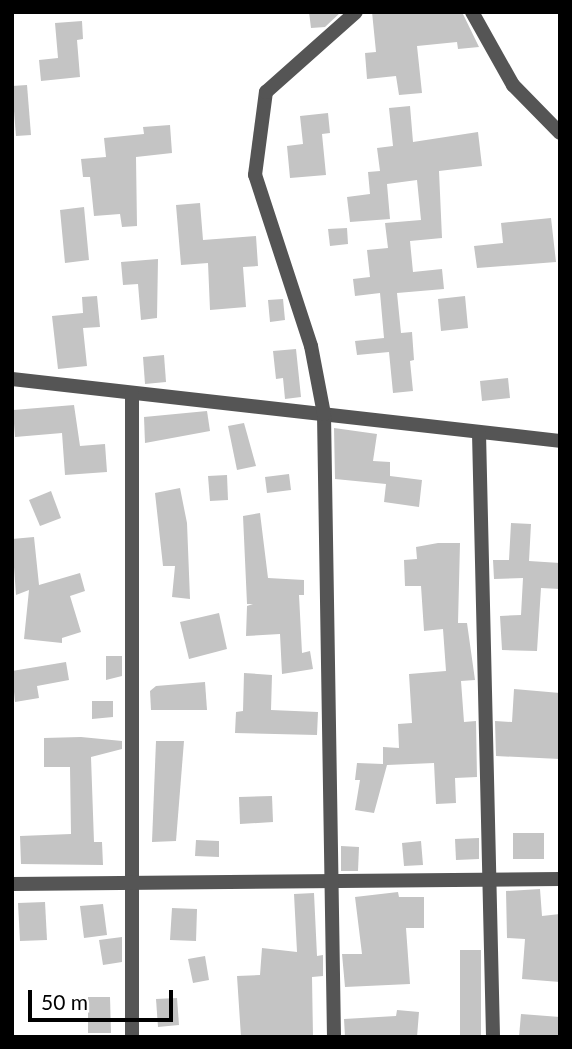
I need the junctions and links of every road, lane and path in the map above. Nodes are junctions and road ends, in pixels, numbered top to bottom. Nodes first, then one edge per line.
1 (356, 12) edge
2 (472, 12) edge
3 (560, 133) edge
4 (12, 379) edge
5 (131, 394) junction
6 (324, 414) junction
7 (479, 433) junction
8 (560, 441) edge
9 (560, 879) edge
10 (489, 880) junction
11 (329, 881) junction
12 (130, 883) junction
13 (12, 884) edge
14 (132, 1037) edge
15 (334, 1037) edge
16 (493, 1037) edge

1 - 6 street
2 - 3 street
4 - 5 street
5 - 6 street
5 - 12 street
6 - 7 street
6 - 11 street
7 - 8 street
7 - 10 street
9 - 10 street
10 - 11 street
10 - 16 street
11 - 12 street
11 - 15 street
12 - 13 street
12 - 14 street

